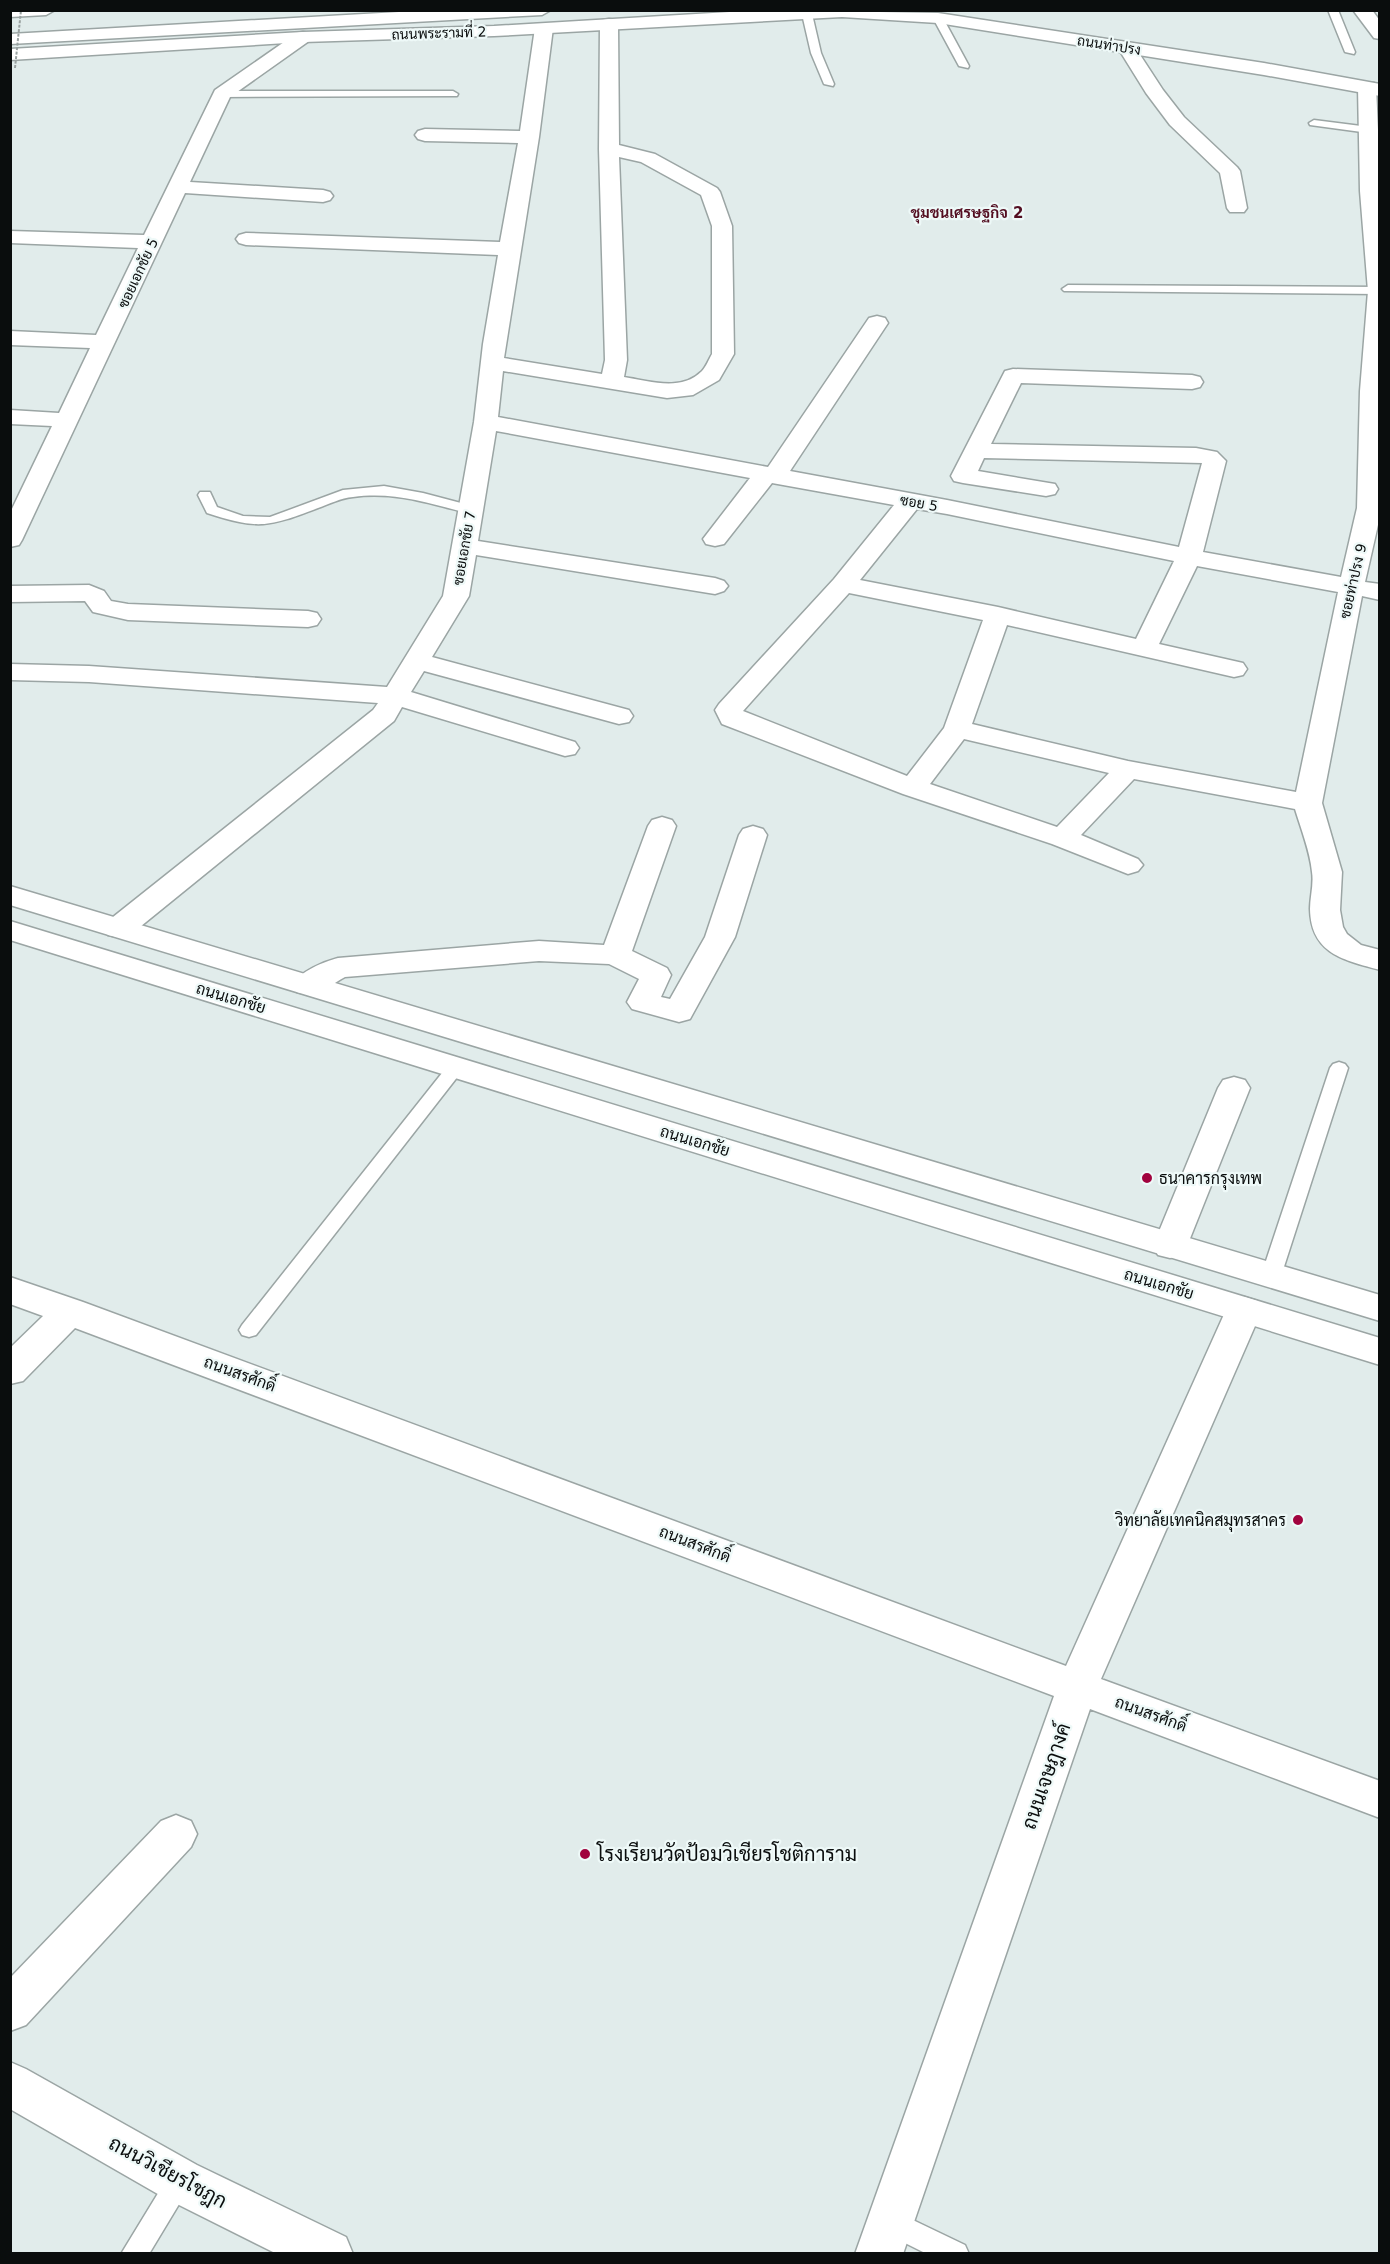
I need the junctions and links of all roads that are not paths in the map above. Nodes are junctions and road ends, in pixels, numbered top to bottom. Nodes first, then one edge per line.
1 (46, 10) edge
2 (867, 10) edge
3 (1333, 10) edge
4 (1362, 10) edge
5 (10, 12) edge
6 (838, 12) junction
7 (807, 14) junction
8 (1032, 15) dead end
9 (938, 18) junction
10 (543, 19) edge
11 (609, 24) junction
12 (1380, 34) edge
13 (303, 37) junction
14 (10, 39) edge
15 (1127, 48) junction
16 (1350, 52) dead end
17 (13, 61) edge
18 (964, 66) dead end
19 (829, 84) dead end
20 (1375, 84) edge
21 (222, 94) junction
22 (453, 94) dead end
23 (1314, 123) dead end
24 (1369, 130) junction
25 (425, 135) dead end
26 (529, 137) junction
27 (609, 149) junction
28 (178, 187) junction
29 (1375, 192) edge
30 (323, 196) dead end
31 (1238, 208) dead end
32 (10, 237) edge
33 (246, 239) dead end
34 (152, 242) junction
35 (510, 249) junction
36 (1068, 289) dead end
37 (1378, 291) edge
38 (877, 323) dead end
39 (1378, 324) edge
40 (10, 338) edge
41 (105, 342) junction
42 (492, 363) junction
43 (612, 382) junction
44 (1192, 382) dead end
45 (1375, 392) edge
46 (10, 417) edge
47 (68, 420) junction
48 (486, 422) junction
49 (977, 451) junction
50 (770, 475) junction
51 (963, 476) junction
52 (1046, 489) dead end
53 (205, 495) dead end
54 (1375, 496) edge
55 (21, 497) edge
56 (910, 501) junction
57 (946, 507) junction
58 (471, 510) junction
59 (715, 538) dead end
60 (10, 540) edge
61 (464, 546) junction
62 (1189, 557) junction
63 (843, 584) junction
64 (716, 586) dead end
65 (1352, 586) junction
66 (1380, 592) edge
67 (10, 594) edge
68 (998, 615) junction
69 (308, 619) dead end
70 (1143, 650) junction
71 (417, 661) junction
72 (1234, 669) dead end
73 (10, 672) edge
74 (395, 696) junction
75 (619, 717) dead end
76 (957, 729) junction
77 (565, 748) dead end
78 (1128, 769) junction
79 (913, 788) junction
80 (1308, 803) junction
81 (662, 826) dead end
82 (753, 835) dead end
83 (1062, 838) junction
84 (1128, 865) dead end
85 (10, 895) edge
86 (119, 928) junction
87 (10, 930) edge
88 (615, 955) junction
89 (1380, 960) edge
90 (308, 985) junction
91 (456, 1067) junction
92 (1339, 1068) dead end
93 (1234, 1088) dead end
94 (1170, 1246) junction
95 (1271, 1276) junction
96 (10, 1290) edge
97 (1380, 1308) edge
98 (1244, 1310) junction
99 (70, 1311) junction
100 (249, 1330) dead end
101 (1380, 1352) edge
102 (10, 1371) edge
103 (1077, 1686) junction
104 (1380, 1800) edge
105 (176, 1834) dead end
106 (10, 2010) edge
107 (10, 2084) edge
108 (180, 2181) junction
109 (886, 2238) edge
110 (134, 2253) edge
111 (329, 2253) edge
112 (956, 2253) edge

1 - 5 main road
2 - 6 main road, ถนนพระรามที่ 2
3 - 16 lane
4 - 12 main road
6 - 7 main road, ถนนพระรามที่ 2
6 - 9 main road, ถนนท่าปรง
7 - 11 main road, ถนนพระรามที่ 2
7 - 19 lane
8 - 20 main road, ถนนท่าปรง
9 - 15 main road, ถนนท่าปรง
9 - 18 lane
10 - 11 main road, ถนนพระรามที่ 2
10 - 13 main road, ถนนพระรามที่ 2
10 - 14 main road, ถนนพระรามที่ 2
10 - 26 main road, ซอยเอกชัย 7
11 - 27 main road
13 - 17 main road, ถนนพระรามที่ 2
13 - 21 main road, ซอยเอกชัย 5
15 - 20 main road, ถนนท่าปรง
15 - 31 main road
20 - 24 main road, ซอยท่าปรง 9
21 - 22 lane
21 - 28 main road, ซอยเอกชัย 5
23 - 24 lane
24 - 29 main road, ซอยท่าปรง 9
25 - 26 main road
26 - 35 main road, ซอยเอกชัย 7
27 - 43 main road
27 - 43 main road
28 - 30 main road
28 - 34 main road, ซอยเอกชัย 5
29 - 37 main road, ซอยท่าปรง 9
32 - 34 main road
33 - 35 main road
34 - 41 main road, ซอยเอกชัย 5
35 - 42 main road, ซอยเอกชัย 7
36 - 37 lane
37 - 39 main road, ซอยท่าปรง 9
38 - 50 main road
39 - 45 main road, ซอยท่าปรง 9
40 - 41 main road
41 - 47 main road, ซอยเอกชัย 5
42 - 43 main road
42 - 48 main road, ซอยเอกชัย 7
44 - 49 main road
45 - 54 main road, ซอยท่าปรง 9
46 - 47 main road
47 - 55 main road, ซอยเอกชัย 5
48 - 50 main road, ซอย 5
48 - 58 main road, ซอยเอกชัย 7
49 - 51 main road
49 - 62 main road
50 - 56 main road, ซอย 5
50 - 59 main road
51 - 52 main road
51 - 57 main road
53 - 58 lane
54 - 65 main road, ซอยท่าปรง 9
55 - 60 main road, ซอยเอกชัย 5
56 - 57 main road, ซอย 5
56 - 63 main road
57 - 62 main road, ซอย 5
58 - 61 main road, ซอยเอกชัย 7
61 - 64 main road
61 - 71 main road, ซอยเอกชัย 7
62 - 65 main road, ซอย 5
62 - 70 main road
63 - 68 main road
63 - 79 main road
65 - 66 main road, ซอย 5
65 - 80 main road, ซอยท่าปรง 9
67 - 69 main road
68 - 70 main road
68 - 76 main road
70 - 72 main road
71 - 74 main road, ซอยเอกชัย 7
71 - 75 main road
73 - 74 main road
74 - 77 main road
74 - 86 main road, ซอยเอกชัย 7
76 - 78 main road
76 - 79 main road
78 - 80 main road
78 - 83 main road
79 - 83 main road
80 - 89 main road, ซอยท่าปรง 9
81 - 88 main road
82 - 88 main road
83 - 84 main road
85 - 86 main road
86 - 90 main road
87 - 91 main road, ถนนเอกชัย
88 - 90 main road
90 - 94 main road
91 - 98 main road, ถนนเอกชัย
91 - 100 lane
92 - 95 lane
93 - 94 main road
94 - 95 main road
95 - 97 main road
96 - 99 main road, ถนนสรศักดิ์
98 - 101 main road, ถนนเอกชัย
98 - 103 main road, ถนนเจษฎางค์
99 - 102 main road
99 - 103 main road, ถนนสรศักดิ์
103 - 104 main road, ถนนสรศักดิ์
103 - 109 main road, ถนนเจษฎางค์
105 - 106 main road
107 - 108 main road, ถนนวิเชียรโชฎก
108 - 110 lane
108 - 111 main road, ถนนวิเชียรโชฎก
109 - 112 lane

